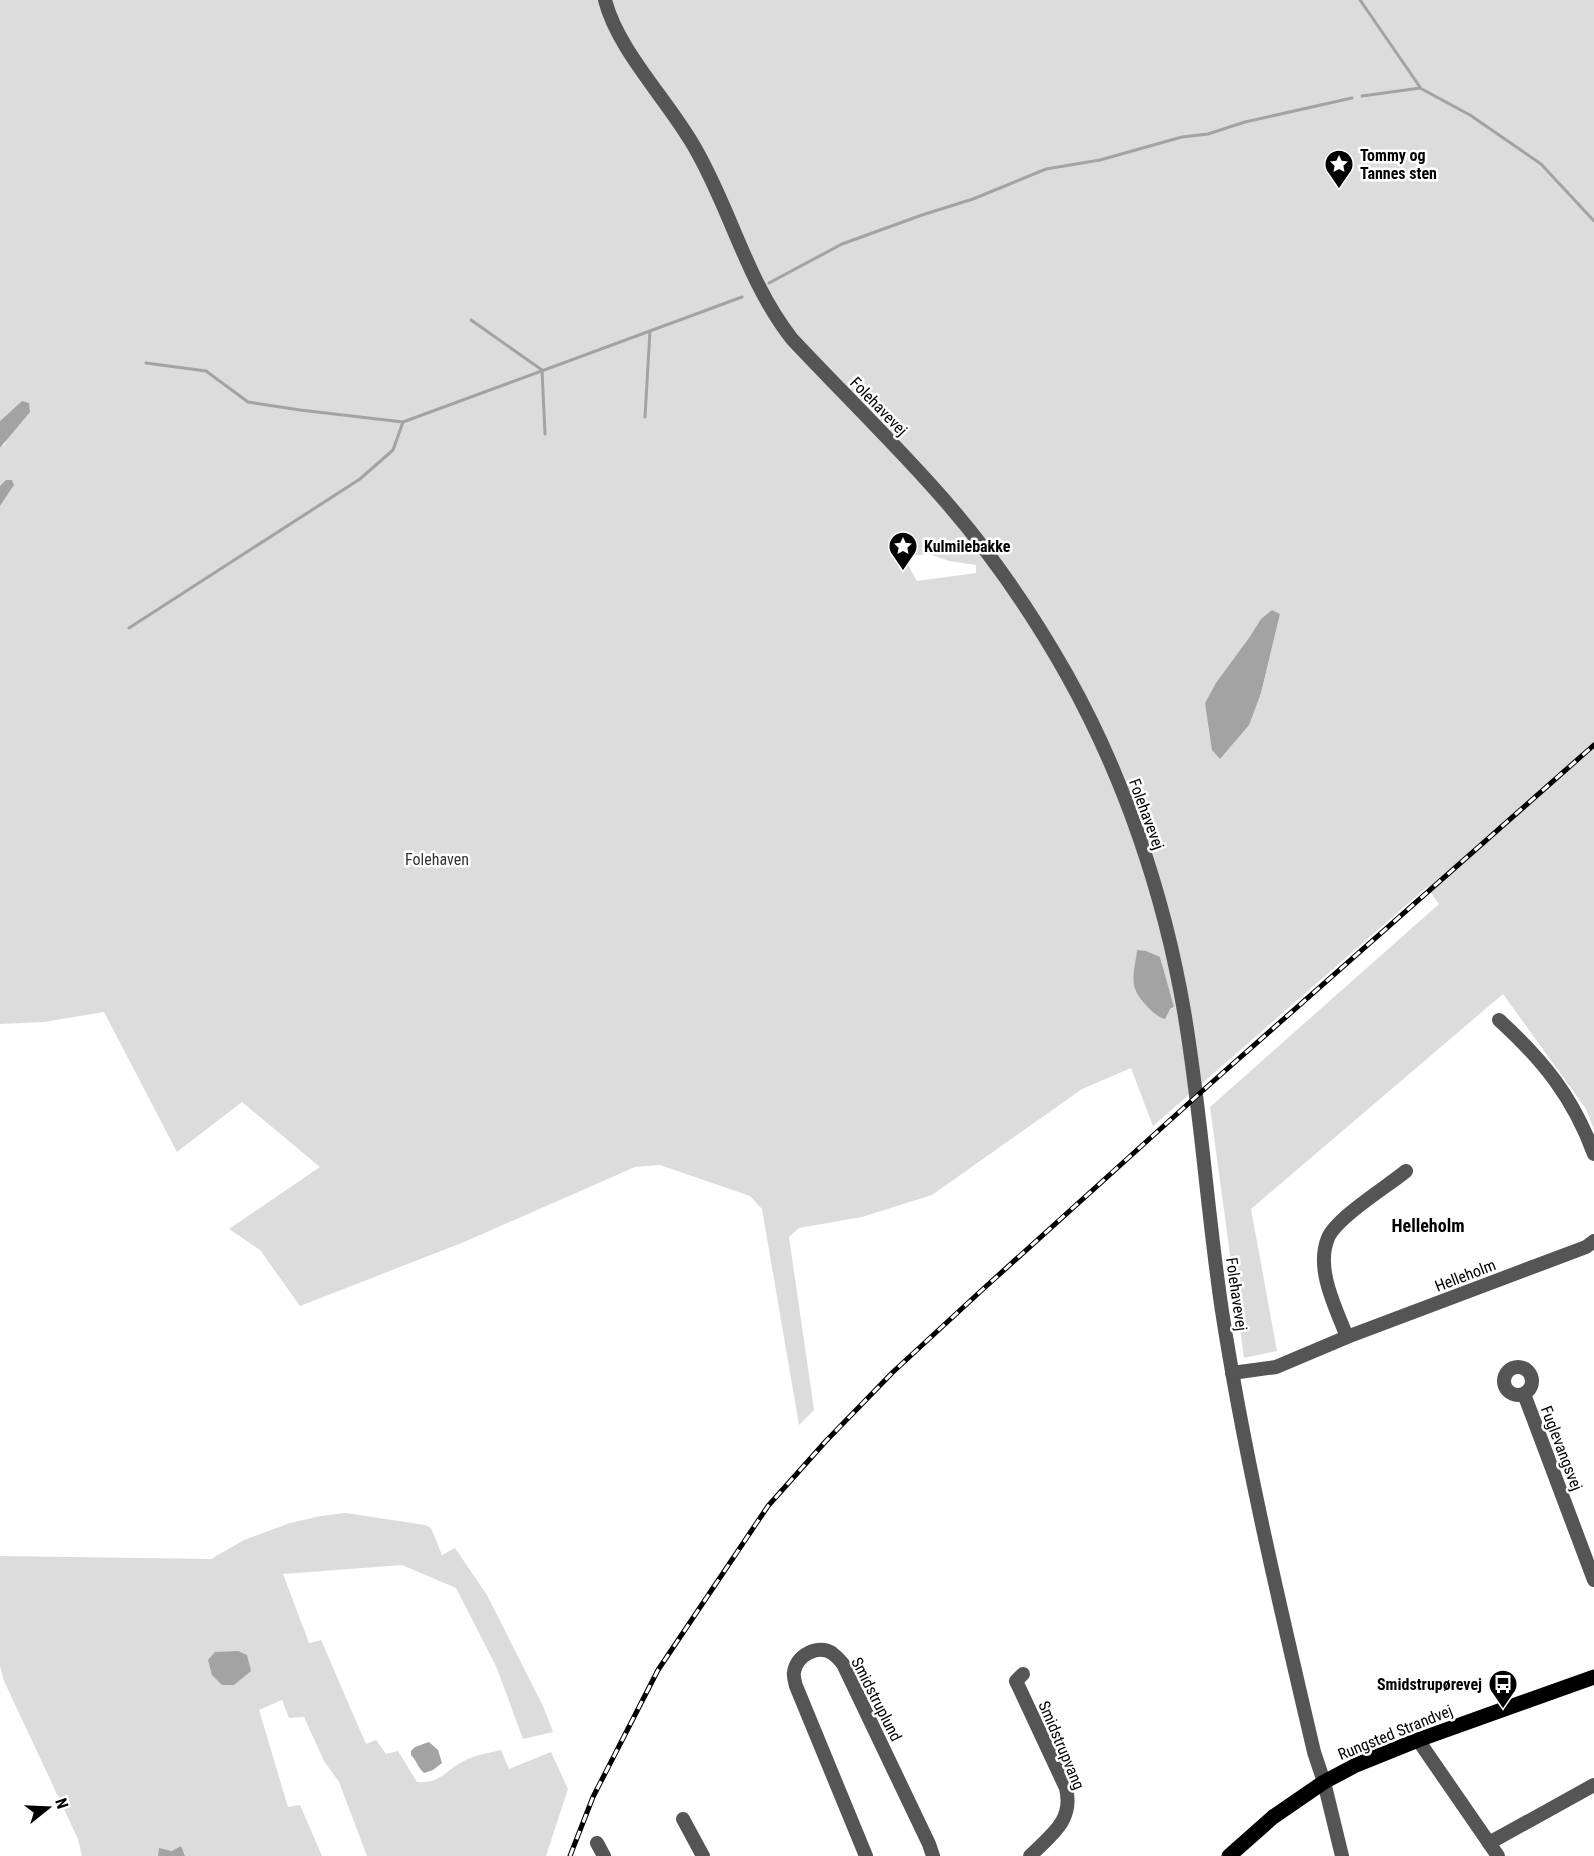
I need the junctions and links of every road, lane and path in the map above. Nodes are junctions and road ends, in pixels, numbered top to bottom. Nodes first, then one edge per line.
1 (605, 0) edge
2 (1499, 1020) dead end
3 (1594, 1154) edge
4 (1406, 1171) dead end
5 (1594, 1241) edge
6 (1347, 1337) junction
7 (1232, 1373) junction
8 (1524, 1395) dead end
9 (1594, 1580) edge
10 (1023, 1674) dead end
11 (1594, 1677) edge
12 (1418, 1740) junction
13 (1324, 1782) junction
14 (1594, 1785) edge
15 (683, 1819) dead end
16 (597, 1843) dead end
17 (1489, 1843) junction
18 (604, 1856) edge
19 (703, 1856) edge
20 (866, 1856) edge
21 (933, 1856) edge
22 (1030, 1856) edge
23 (1229, 1856) edge
24 (1342, 1856) edge
25 (1498, 1856) edge

1 - 7 street, Folehavevej
2 - 3 street
4 - 6 street
5 - 6 street, Helleholm
6 - 7 street, Helleholm
7 - 13 street, Folehavevej
8 - 9 street, Fuglevangsvej
10 - 22 street, Smidstrupvang
11 - 12 main road, Rungsted Strandvej
12 - 13 main road, Rungsted Strandvej
12 - 17 street
13 - 23 main road, Rungsted Strandvej
13 - 24 street, Folehavevej
14 - 17 street
15 - 19 street
16 - 18 street
17 - 25 street
20 - 21 street, Smidstruplund

